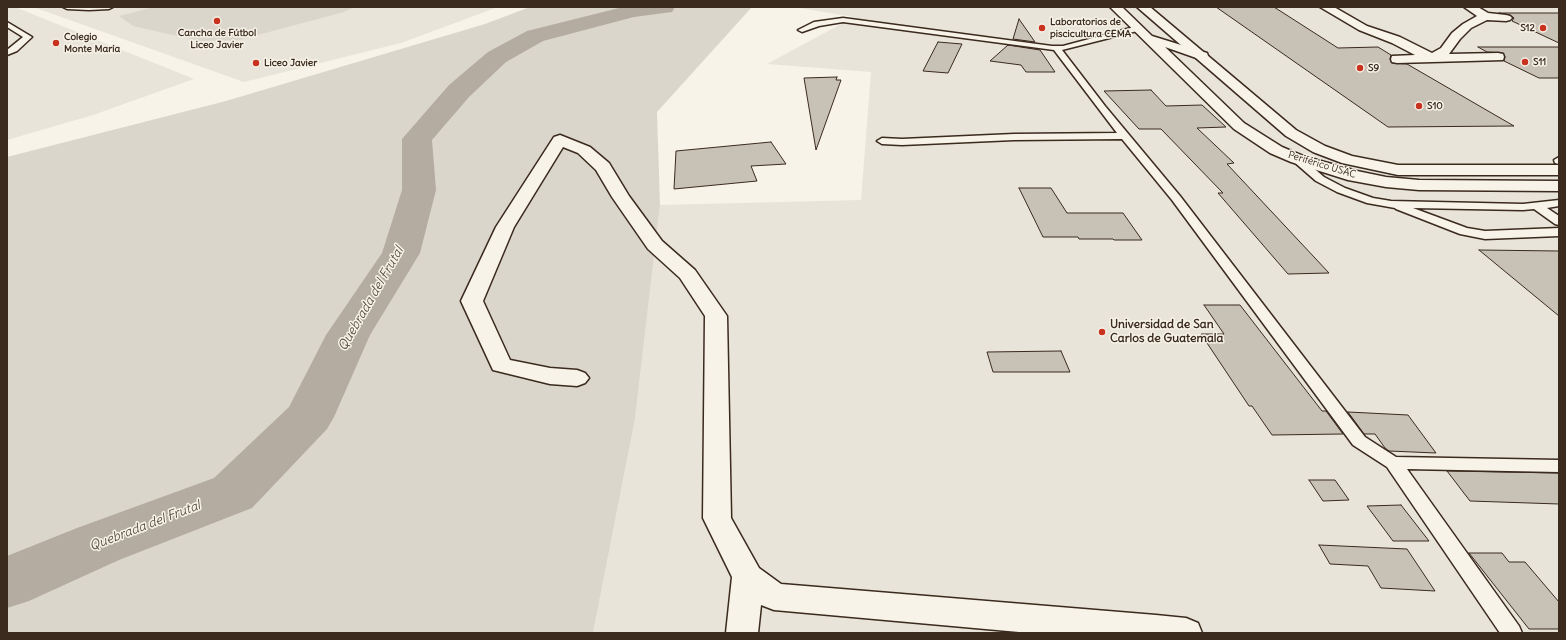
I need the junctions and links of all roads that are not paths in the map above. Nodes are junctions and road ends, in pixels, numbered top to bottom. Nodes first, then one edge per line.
1 (67, 7) edge
2 (109, 7) edge
3 (1116, 7) edge
4 (1143, 7) edge
5 (1326, 7) edge
6 (1470, 7) edge
7 (1484, 16) junction
8 (1506, 18) dead end
9 (7, 24) edge
10 (802, 30) dead end
11 (1142, 32) junction
12 (1465, 41) junction
13 (1056, 48) junction
14 (7, 53) edge
15 (1202, 56) junction
16 (1397, 58) dead end
17 (1432, 58) junction
18 (1125, 136) junction
19 (882, 141) dead end
20 (1297, 159) junction
21 (1559, 170) edge
22 (1559, 186) edge
23 (1391, 204) junction
24 (1559, 204) edge
25 (1538, 206) junction
26 (1559, 221) edge
27 (1559, 232) edge
28 (577, 378) dead end
29 (1393, 463) junction
30 (1559, 466) edge
31 (748, 577) junction
32 (1167, 632) edge
33 (742, 633) edge
34 (1512, 633) edge

1 - 2 lane
3 - 11 street, Periférico USAC
4 - 15 street, Periférico USAC
5 - 17 street
6 - 7 street
7 - 8 street
7 - 12 street
9 - 14 lane
10 - 13 lane
11 - 13 lane
11 - 15 street
11 - 20 street, Periférico USAC
12 - 17 street
12 - 17 street
13 - 18 lane
15 - 21 street, Periférico USAC
16 - 17 street
18 - 19 lane
18 - 29 lane
20 - 22 street, Periférico USAC
20 - 23 lane
23 - 25 lane
23 - 27 lane
24 - 25 lane
25 - 26 lane
28 - 31 street
29 - 30 lane
29 - 34 lane
31 - 32 street
31 - 33 street

